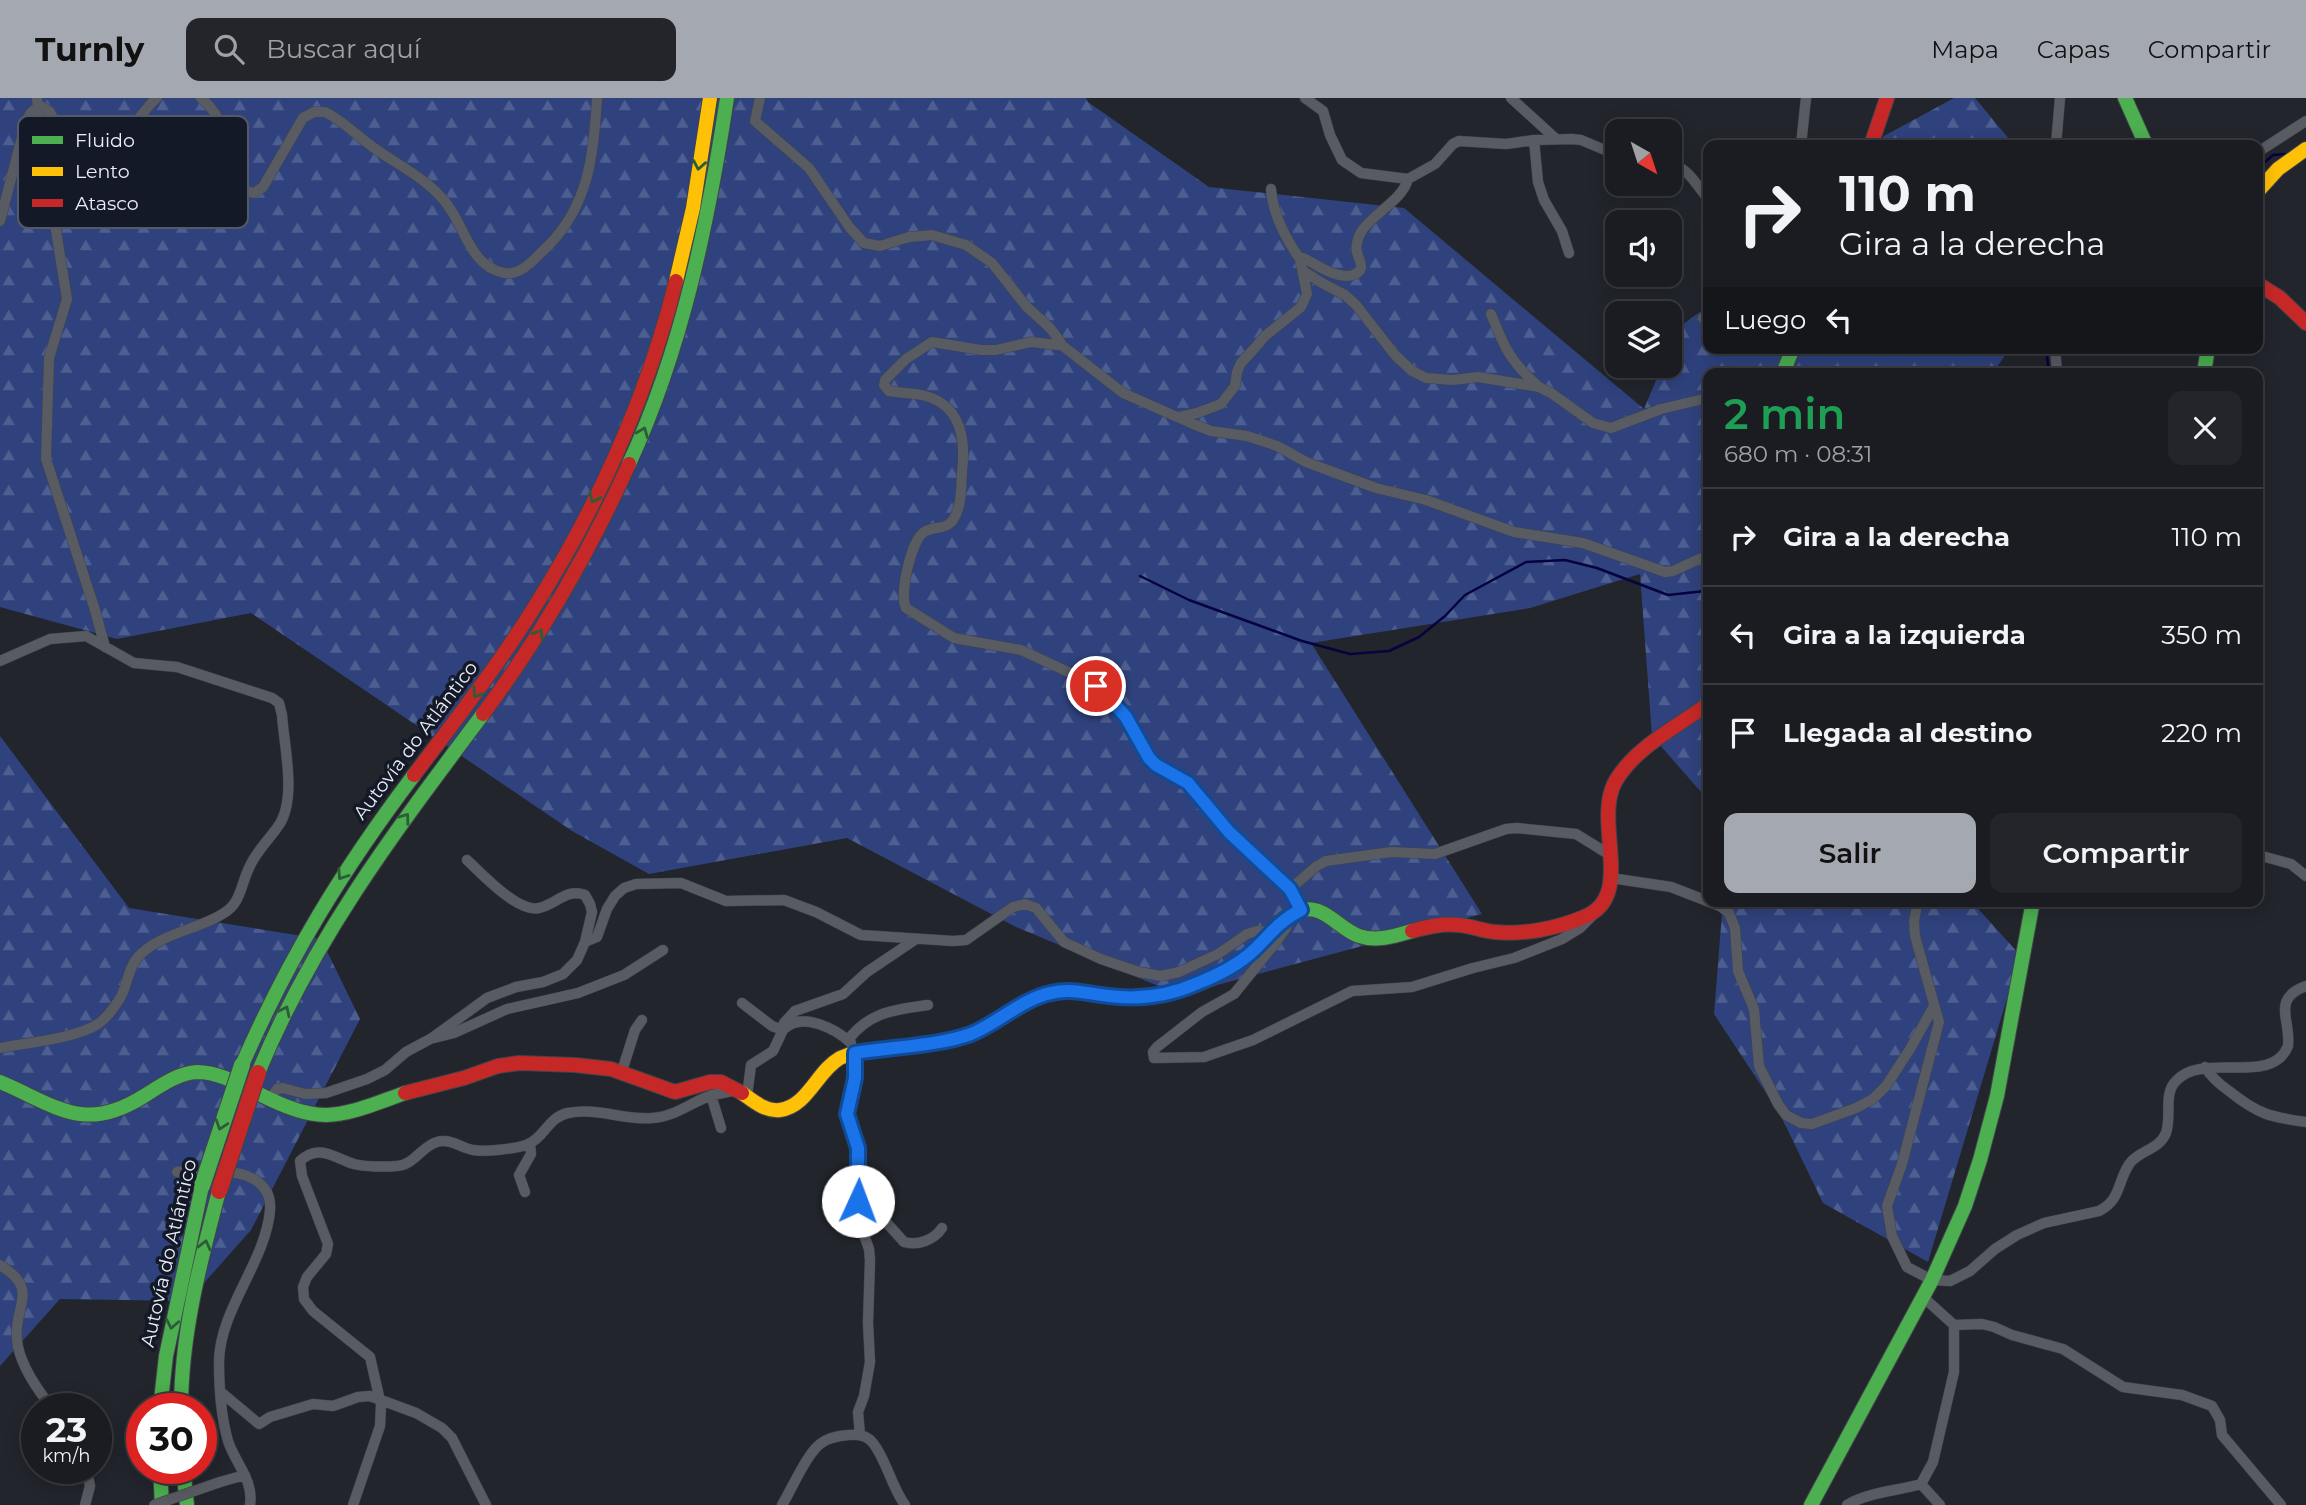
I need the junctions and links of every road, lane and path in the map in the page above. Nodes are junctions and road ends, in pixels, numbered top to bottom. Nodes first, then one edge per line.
1 (157, 98) edge
2 (201, 98) edge
3 (597, 98) edge
4 (710, 98) edge
5 (727, 98) edge
6 (760, 98) edge
7 (1305, 98) edge
8 (1511, 98) edge
9 (1806, 98) edge
10 (1888, 98) edge
11 (2060, 98) edge
12 (2126, 98) edge
13 (38, 102) edge
14 (52, 116) edge
15 (139, 116) edge
16 (217, 116) edge
17 (2306, 121) edge
18 (1556, 139) junction
19 (1534, 140) junction
20 (1802, 140) edge
21 (1873, 140) edge
22 (2056, 140) edge
23 (2144, 140) edge
24 (2263, 149) edge
25 (2306, 149) edge
26 (1605, 150) edge
27 (18, 152) edge
28 (1682, 169) edge
29 (1408, 179) junction
30 (2263, 186) edge
31 (1271, 189) dead end
32 (248, 192) edge
33 (1703, 193) edge
34 (0, 221) edge
35 (56, 228) edge
36 (1569, 253) dead end
37 (1300, 259) junction
38 (1303, 271) junction
39 (2263, 287) edge
40 (1491, 314) dead end
41 (2306, 323) edge
42 (1059, 343) junction
43 (1539, 387) junction
44 (1703, 399) edge
45 (1178, 417) junction
46 (1703, 557) edge
47 (105, 647) junction
48 (0, 661) edge
49 (1703, 708) edge
50 (1610, 855) junction
51 (2263, 856) edge
52 (467, 860) dead end
53 (2306, 876) edge
54 (1611, 878) junction
55 (1290, 889) junction
56 (1703, 899) edge
57 (1721, 907) edge
58 (1917, 907) edge
59 (2032, 907) edge
60 (1296, 912) junction
61 (1594, 914) junction
62 (1271, 932) junction
63 (916, 939) junction
64 (585, 942) junction
65 (663, 950) dead end
66 (2306, 986) edge
67 (742, 1003) dead end
68 (928, 1005) dead end
69 (1934, 1006) junction
70 (642, 1020) dead end
71 (783, 1030) junction
72 (432, 1038) junction
73 (0, 1048) edge
74 (854, 1049) junction
75 (2205, 1067) junction
76 (622, 1071) junction
77 (0, 1082) edge
78 (743, 1092) junction
79 (711, 1095) junction
80 (270, 1099) junction
81 (2306, 1122) edge
82 (721, 1128) dead end
83 (530, 1143) junction
84 (177, 1172) dead end
85 (525, 1192) dead end
86 (858, 1201) junction
87 (942, 1228) dead end
88 (0, 1265) edge
89 (1932, 1280) junction
90 (1923, 1297) junction
91 (1954, 1325) junction
92 (41, 1393) edge
93 (162, 1393) edge
94 (182, 1393) edge
95 (222, 1393) junction
96 (380, 1400) junction
97 (860, 1434) junction
98 (245, 1475) junction
99 (90, 1484) edge
100 (161, 1484) edge
101 (185, 1484) edge
102 (1921, 1484) junction
103 (85, 1505) edge
104 (154, 1505) edge
105 (162, 1505) edge
106 (187, 1505) edge
107 (250, 1505) edge
108 (353, 1505) edge
109 (486, 1505) edge
110 (782, 1505) edge
111 (905, 1505) edge
112 (1811, 1505) edge
113 (1847, 1505) edge
114 (1940, 1505) edge
115 (2281, 1505) edge

1 - 15 street
2 - 16 street
3 - 32 street
4 -> 93 main road, Autovía do Atlántico, bridge
94 -> 5 main road, Autovía do Atlántico, bridge
6 - 42 street
7 - 29 street
8 - 18 street
9 - 20 street
10 - 21 main road
11 - 22 street
12 - 23 main road
13 - 14 street
17 - 24 street
18 - 19 street
18 - 26 street
19 - 29 street
19 - 36 street
25 - 30 main road
27 - 34 street
28 - 33 street
29 - 37 street
31 - 37 street
35 - 47 street
37 - 38 street
38 - 43 street
38 - 45 street
39 - 41 main road
40 - 43 street
42 - 45 street
42 - 55 street
43 - 44 street
45 - 46 street
47 - 48 street
47 - 73 street
49 - 50 main road
50 - 54 main road
50 - 55 street
51 - 53 street
52 - 64 street
54 - 56 street
54 - 61 main road
55 - 60 street
57 - 69 street
58 - 69 street
59 - 89 main road
60 - 61 main road
60 - 61 street
60 - 62 main road
62 - 63 street
62 - 74 main road
63 - 64 street
63 - 71 street
64 - 72 street
65 - 72 street
66 - 75 street
67 - 71 street
68 - 74 street
69 - 89 street
70 - 76 street
71 - 74 street
71 - 78 street
72 - 80 street
74 - 78 main road
74 - 86 street
75 - 81 street
75 - 89 street
76 - 78 main road
76 - 80 main road
77 - 80 main road
78 - 79 street
79 - 82 street
79 - 83 street
83 - 85 street
83 - 96 street
84 - 95 street
86 - 87 street
86 - 97 street
88 - 92 street
89 - 90 main road
90 - 91 street
90 - 112 main road
91 - 102 street
91 - 115 street
95 - 96 street
95 - 98 street
96 - 108 street
96 - 109 street
97 - 110 street
97 - 111 street
98 - 104 street, bridge
98 - 107 street
99 - 103 street
100 - 105 main road
101 - 106 main road
102 - 113 street
102 - 114 street

